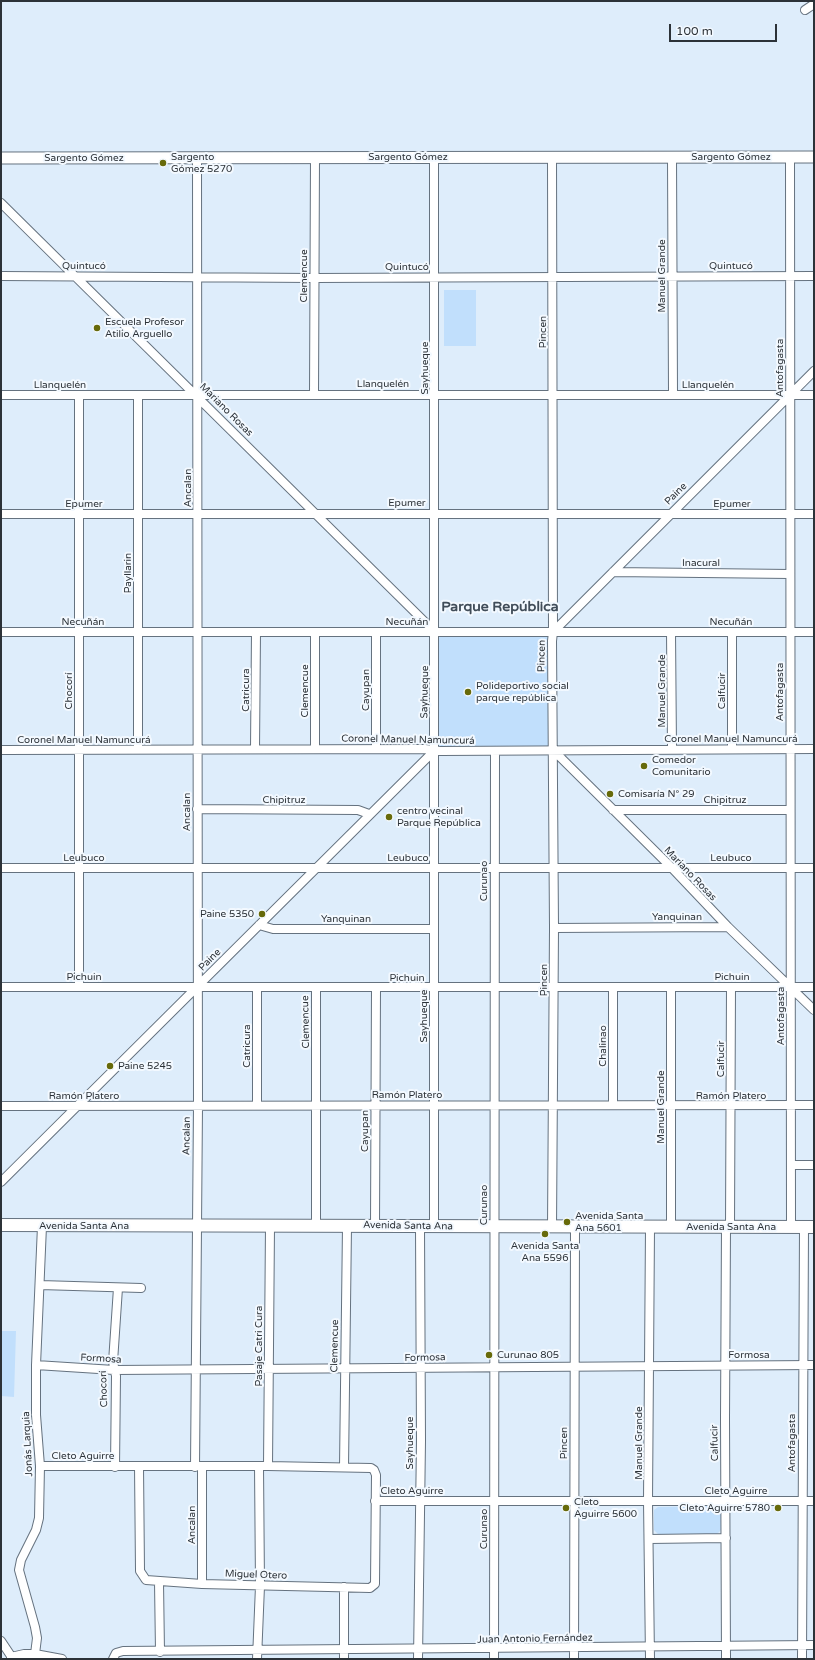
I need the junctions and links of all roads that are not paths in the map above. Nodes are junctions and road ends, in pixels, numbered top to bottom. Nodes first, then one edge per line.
1 (814, 4) edge
2 (806, 10) dead end
3 (315, 157) junction
4 (434, 157) junction
5 (552, 157) junction
6 (672, 157) junction
7 (790, 157) junction
8 (814, 157) edge
9 (1, 158) edge
10 (197, 158) junction
11 (1, 203) edge
12 (1, 276) edge
13 (76, 276) junction
14 (197, 276) junction
15 (672, 276) junction
16 (790, 276) junction
17 (814, 276) edge
18 (434, 277) junction
19 (553, 277) junction
20 (314, 278) junction
21 (814, 371) edge
22 (314, 394) junction
23 (435, 394) junction
24 (673, 394) junction
25 (1, 395) edge
26 (79, 395) junction
27 (198, 395) junction
28 (553, 395) junction
29 (790, 395) junction
30 (814, 395) edge
31 (138, 396) junction
32 (198, 513) junction
33 (435, 513) junction
34 (671, 513) junction
35 (1, 514) edge
36 (80, 514) junction
37 (138, 514) junction
38 (315, 514) junction
39 (553, 514) junction
40 (790, 514) junction
41 (814, 514) edge
42 (612, 572) junction
43 (790, 574) junction
44 (138, 631) junction
45 (1, 632) edge
46 (79, 632) junction
47 (197, 632) junction
48 (256, 632) junction
49 (315, 632) junction
50 (376, 632) junction
51 (435, 632) junction
52 (553, 632) junction
53 (672, 632) junction
54 (732, 632) junction
55 (790, 632) junction
56 (814, 632) edge
57 (138, 749) junction
58 (255, 749) junction
59 (315, 749) junction
60 (376, 749) junction
61 (672, 749) junction
62 (732, 749) junction
63 (790, 749) junction
64 (814, 749) edge
65 (1, 750) edge
66 (79, 750) junction
67 (197, 750) junction
68 (553, 750) junction
69 (434, 751) junction
70 (495, 751) junction
71 (198, 809) junction
72 (612, 810) junction
73 (790, 810) junction
74 (369, 814) junction
75 (554, 867) junction
76 (1, 868) edge
77 (79, 868) junction
78 (198, 868) junction
79 (316, 868) junction
80 (434, 868) junction
81 (494, 868) junction
82 (672, 868) junction
83 (790, 868) junction
84 (814, 868) edge
85 (259, 925) junction
86 (728, 927) junction
87 (554, 928) junction
88 (434, 929) junction
89 (1, 987) edge
90 (79, 987) junction
91 (197, 987) junction
92 (257, 987) junction
93 (316, 987) junction
94 (494, 987) junction
95 (553, 987) junction
96 (613, 987) junction
97 (672, 987) junction
98 (731, 987) junction
99 (791, 987) junction
100 (814, 987) edge
101 (376, 988) junction
102 (434, 988) junction
103 (814, 1010) edge
104 (257, 1105) junction
105 (317, 1105) junction
106 (435, 1105) junction
107 (494, 1105) junction
108 (553, 1105) junction
109 (613, 1105) junction
110 (1, 1106) edge
111 (78, 1106) junction
112 (198, 1106) junction
113 (375, 1106) junction
114 (672, 1106) junction
115 (731, 1106) junction
116 (791, 1106) junction
117 (814, 1106) edge
118 (791, 1165) junction
119 (814, 1165) edge
120 (1, 1182) edge
121 (1, 1226) edge
122 (42, 1226) junction
123 (270, 1226) junction
124 (316, 1226) junction
125 (347, 1226) junction
126 (374, 1226) junction
127 (196, 1227) junction
128 (420, 1227) junction
129 (434, 1227) junction
130 (671, 1227) junction
131 (728, 1227) junction
132 (790, 1227) junction
133 (809, 1227) edge
134 (494, 1228) junction
135 (552, 1228) junction
136 (574, 1228) junction
137 (650, 1228) junction
138 (40, 1285) junction
139 (118, 1288) junction
140 (141, 1288) dead end
141 (36, 1365) junction
142 (726, 1365) junction
143 (802, 1365) junction
144 (814, 1365) edge
145 (574, 1366) junction
146 (649, 1366) junction
147 (494, 1367) junction
148 (269, 1368) junction
149 (345, 1368) junction
150 (419, 1368) junction
151 (194, 1369) junction
152 (114, 1370) junction
153 (40, 1466) junction
154 (115, 1466) junction
155 (139, 1466) junction
156 (263, 1466) junction
157 (198, 1467) junction
158 (344, 1467) junction
159 (375, 1501) junction
160 (420, 1501) junction
161 (494, 1501) junction
162 (574, 1501) junction
163 (648, 1501) junction
164 (726, 1501) junction
165 (802, 1501) junction
166 (814, 1501) edge
167 (726, 1538) junction
168 (649, 1539) junction
169 (159, 1582) junction
170 (202, 1584) junction
171 (260, 1586) junction
172 (344, 1588) junction
173 (1, 1641) edge
174 (814, 1645) edge
175 (726, 1646) junction
176 (802, 1646) junction
177 (575, 1648) junction
178 (650, 1648) junction
179 (344, 1649) junction
180 (495, 1649) junction
181 (418, 1650) junction
182 (160, 1652) junction
183 (35, 1654) junction
184 (257, 1655) edge
185 (10, 1657) edge
186 (62, 1659) edge
187 (113, 1659) edge
188 (344, 1659) edge
189 (418, 1659) edge
190 (494, 1659) edge
191 (574, 1659) edge
192 (650, 1659) edge
193 (726, 1659) edge
194 (802, 1659) edge

1 - 2 street
3 - 4 main road, Sargento Gómez
3 - 10 main road, Sargento Gómez
3 - 20 street, Clemencue
4 - 5 main road, Sargento Gómez
4 - 18 street, Sayhueque
5 - 6 main road, Sargento Gómez
5 - 19 street, Pincen
6 - 7 main road, Sargento Gómez
6 - 15 street, Manuel Grande
7 - 8 main road, Sargento Gómez
7 - 16 street, Antofagasta
9 - 10 main road, Sargento Gómez
10 - 14 street, Ancalan
11 - 13 street, Mariano Rosas
12 - 13 street, Quintucó
13 - 14 street, Quintucó
13 - 27 street, Mariano Rosas
14 - 20 street, Quintucó
14 - 27 street, Ancalan
15 - 16 street, Quintucó
15 - 19 street, Quintucó
15 - 24 street, Manuel Grande
16 - 17 street, Quintucó
16 - 29 street, Antofagasta
18 - 19 street, Quintucó
18 - 20 street, Quintucó
18 - 23 street, Sayhueque
19 - 28 street, Pincen
20 - 22 street, Clemencue
21 - 29 street, Paine
22 - 23 street, Llanquelén
22 - 27 street, Llanquelén
23 - 28 street, Llanquelén
23 - 33 street, Sayhueque
24 - 28 street, Llanquelén
24 - 29 street, Llanquelén
25 - 26 street, Llanquelén
26 - 31 street, Llanquelén
26 - 36 street, Chocorí
27 - 31 street, Llanquelén
27 - 32 street, Ancalan
27 - 38 street, Mariano Rosas
28 - 39 street, Pincen
29 - 30 street, Llanquelén
29 - 34 street, Paine
29 - 40 street, Antofagasta
31 - 37 street, Payllarin
32 - 37 street, Epumer
32 - 38 street, Epumer
32 - 47 street, Ancalan
33 - 38 street, Epumer
33 - 39 street, Epumer
33 - 51 street, Sayhueque
34 - 39 street, Epumer
34 - 40 street, Epumer
34 - 42 street, Paine
35 - 36 street, Epumer
36 - 37 street, Epumer
36 - 46 street, Chocorí
37 - 44 street, Payllarin
38 - 51 street, Mariano Rosas
39 - 52 street, Pincen
40 - 41 street, Epumer
40 - 43 street, Antofagasta
42 - 43 street, Inacural
42 - 52 street, Paine
43 - 55 street, Antofagasta
44 - 46 street, Necuñán
44 - 47 street, Necuñán
44 - 57 street, Payllarin
45 - 46 street, Necuñán
46 - 66 street, Chocorí
47 - 48 street, Necuñán
47 - 67 street, Ancalan
48 - 49 street, Necuñán
48 - 58 street, Catricura
49 - 50 street, Necuñán
49 - 59 street, Clemencue
50 - 51 street, Necuñán
50 - 60 street, Cayupan
51 - 52 street, Necuñán
51 - 69 street, Sayhueque
52 - 53 street, Necuñán
52 - 68 street, Pincen
53 - 54 street, Necuñán
53 - 61 street, Manuel Grande
54 - 55 street, Necuñán
54 - 62 street, Calfucir
55 - 56 street, Necuñán
55 - 63 street, Antofagasta
57 - 66 street, Coronel Manuel Namuncurá
57 - 67 street, Coronel Manuel Namuncurá
58 - 59 street, Coronel Manuel Namuncurá
58 - 67 street, Coronel Manuel Namuncurá
59 - 60 street, Coronel Manuel Namuncurá
60 - 69 street, Coronel Manuel Namuncurá
61 - 62 street, Coronel Manuel Namuncurá
61 - 68 street, Coronel Manuel Namuncurá
62 - 63 street, Coronel Manuel Namuncurá
63 - 64 street, Coronel Manuel Namuncurá
63 - 73 street, Antofagasta
65 - 66 street, Coronel Manuel Namuncurá
66 - 77 street, Chocorí
67 - 71 street, Ancalan
68 - 70 street, Coronel Manuel Namuncurá
68 - 72 street, Mariano Rosas
68 - 75 street, Pincen
69 - 70 street, Coronel Manuel Namuncurá
69 - 74 street, Paine
69 - 80 street, Sayhueque
70 - 81 street, Curunao
71 - 74 street, Chipitruz
71 - 78 street, Ancalan
72 - 73 street, Chipitruz
72 - 82 street, Mariano Rosas
73 - 83 street, Antofagasta
74 - 79 street, Paine
75 - 81 street, Leubuco
75 - 82 street, Leubuco
75 - 87 street, Pincen
76 - 77 street, Leubuco
77 - 78 street, Leubuco
77 - 90 street, Chocorí
78 - 79 street, Leubuco
78 - 91 street, Ancalan
79 - 80 street, Leubuco
79 - 85 street, Paine
80 - 81 street, Leubuco
80 - 88 street, Sayhueque
81 - 94 street, Curunao
82 - 83 street, Leubuco
82 - 86 street, Mariano Rosas
83 - 84 street, Leubuco
83 - 99 street, Antofagasta
85 - 88 street, Yanquinan
85 - 91 street, Paine
86 - 87 street, Yanquinan
86 - 99 street, Mariano Rosas
87 - 95 street, Pincen
88 - 102 street, Sayhueque
89 - 90 street, Pichuin
90 - 91 street, Pichuin
91 - 92 street, Pichuin
91 - 111 street, Paine
91 - 112 street, Ancalan
92 - 93 street, Pichuin
92 - 104 street, Catricura
93 - 101 street, Pichuin
93 - 105 street, Clemencue
94 - 95 street, Pichuin
94 - 102 street, Pichuin
94 - 107 street, Curunao
95 - 96 street, Pichuin
95 - 108 street, Pincen
96 - 97 street, Pichuin
96 - 109 street, Chalinao
97 - 98 street, Pichuin
97 - 114 street, Manuel Grande
98 - 99 street, Pichuin
98 - 115 street, Calfucir
99 - 100 street, Pichuin
99 - 103 street, Mariano Rosas
99 - 116 street, Antofagasta
101 - 102 street, Pichuin
101 - 113 street, Cayupan
102 - 106 street, Sayhueque
104 - 105 street, Ramón Platero
104 - 112 street, Ramón Platero
105 - 113 street, Ramón Platero
105 - 124 street, Clemencue
106 - 107 street, Ramón Platero
106 - 113 street, Ramón Platero
106 - 129 street, Sayhueque
107 - 108 street, Ramón Platero
107 - 134 street, Curunao
108 - 109 street, Ramón Platero
108 - 135 street, Pincen
109 - 114 street, Ramón Platero
110 - 111 street, Ramón Platero
111 - 112 street, Ramón Platero
111 - 120 street, Paine
112 - 127 street, Ancalan
113 - 126 street, Cayupan
114 - 115 street, Ramón Platero
114 - 130 street, Manuel Grande
115 - 116 street, Ramón Platero
115 - 131 street, Calfucir
116 - 117 street, Ramón Platero
116 - 118 street, Antofagasta
118 - 119 street
118 - 132 street, Antofagasta
121 - 122 main road, Avenida Santa Ana
122 - 127 main road, Avenida Santa Ana
122 - 138 street, Jonás Larquia
123 - 124 main road, Avenida Santa Ana
123 - 127 main road, Avenida Santa Ana
123 - 148 street, Pasaje Catri Cura
124 - 125 main road, Avenida Santa Ana
125 - 126 main road, Avenida Santa Ana
125 - 149 street, Clemencue
126 - 128 main road, Avenida Santa Ana
127 - 151 street, Ancalan
128 - 129 main road, Avenida Santa Ana
128 - 150 street, Sayhueque
129 - 134 main road, Avenida Santa Ana
130 - 131 main road, Avenida Santa Ana
130 - 137 main road, Avenida Santa Ana
131 - 132 main road, Avenida Santa Ana
131 - 142 street, Calfucir
132 - 133 main road, Avenida Santa Ana
133 - 143 street, Antofagasta
134 - 135 main road, Avenida Santa Ana
134 - 147 street, Curunao
135 - 136 main road, Avenida Santa Ana
136 - 137 main road, Avenida Santa Ana
136 - 145 street, Pincen
137 - 146 street, Manuel Grande
138 - 139 street
138 - 141 street, Jonás Larquia
139 - 140 street
139 - 152 street, Chocorí
141 - 152 street, Formosa
141 - 153 street, Jonás Larquia
142 - 143 street, Formosa
142 - 146 street, Formosa
142 - 164 street, Calfucir
143 - 144 street, Formosa
143 - 165 street, Antofagasta
145 - 146 street, Formosa
145 - 147 street, Formosa
145 - 162 street, Pincen
146 - 163 street, Manuel Grande
147 - 150 street, Formosa
147 - 161 street, Curunao
148 - 149 street, Formosa
148 - 151 street, Formosa
148 - 156 street, Pasaje Catri Cura
149 - 150 street, Formosa
149 - 158 street, Clemencue
150 - 160 street, Sayhueque
151 - 152 street, Formosa
151 - 157 street, Ancalan
152 - 154 street, Chocorí
153 - 154 street, Cleto Aguirre
153 - 183 street, Jonás Larquia
154 - 155 street, Cleto Aguirre
155 - 157 street, Cleto Aguirre
155 - 169 street, Miguel Otero
156 - 157 street, Cleto Aguirre
156 - 158 street, Cleto Aguirre
156 - 171 street, Pasaje Catri Cura
157 - 170 street, Ancalan
158 - 159 street, Cleto Aguirre
159 - 160 street, Cleto Aguirre
159 - 172 street, Miguel Otero
160 - 161 street, Cleto Aguirre
160 - 181 street, Sayhueque
161 - 162 street, Cleto Aguirre
161 - 180 street, Curunao
162 - 163 street, Cleto Aguirre
162 - 177 street, Pincen
163 - 164 street, Cleto Aguirre
163 - 168 street, Manuel Grande
164 - 165 street, Cleto Aguirre
164 - 167 street, Calfucir
165 - 166 street, Cleto Aguirre
165 - 176 street, Antofagasta
167 - 168 street
167 - 175 street, Calfucir
168 - 178 street, Manuel Grande
169 - 170 street, Miguel Otero
169 - 182 street
170 - 171 street, Miguel Otero
171 - 172 street, Miguel Otero
171 - 184 street, Pasaje Catri Cura
172 - 179 street
173 - 185 street
174 - 176 street, Juan Antonio Fernández
175 - 176 street, Juan Antonio Fernández
175 - 178 street, Juan Antonio Fernández
175 - 193 street, Calfucir
176 - 194 street, Antofagasta
177 - 178 street, Juan Antonio Fernández
177 - 180 street, Juan Antonio Fernández
177 - 191 street, Pincen
178 - 192 street, Manuel Grande
179 - 181 street, Juan Antonio Fernández
179 - 184 street, Juan Antonio Fernández
179 - 188 street
180 - 181 street, Juan Antonio Fernández
180 - 190 street, Curunao
181 - 189 street, Sayhueque
182 - 184 street, Juan Antonio Fernández
182 - 187 street, Juan Antonio Fernández
183 - 185 street
183 - 186 street

